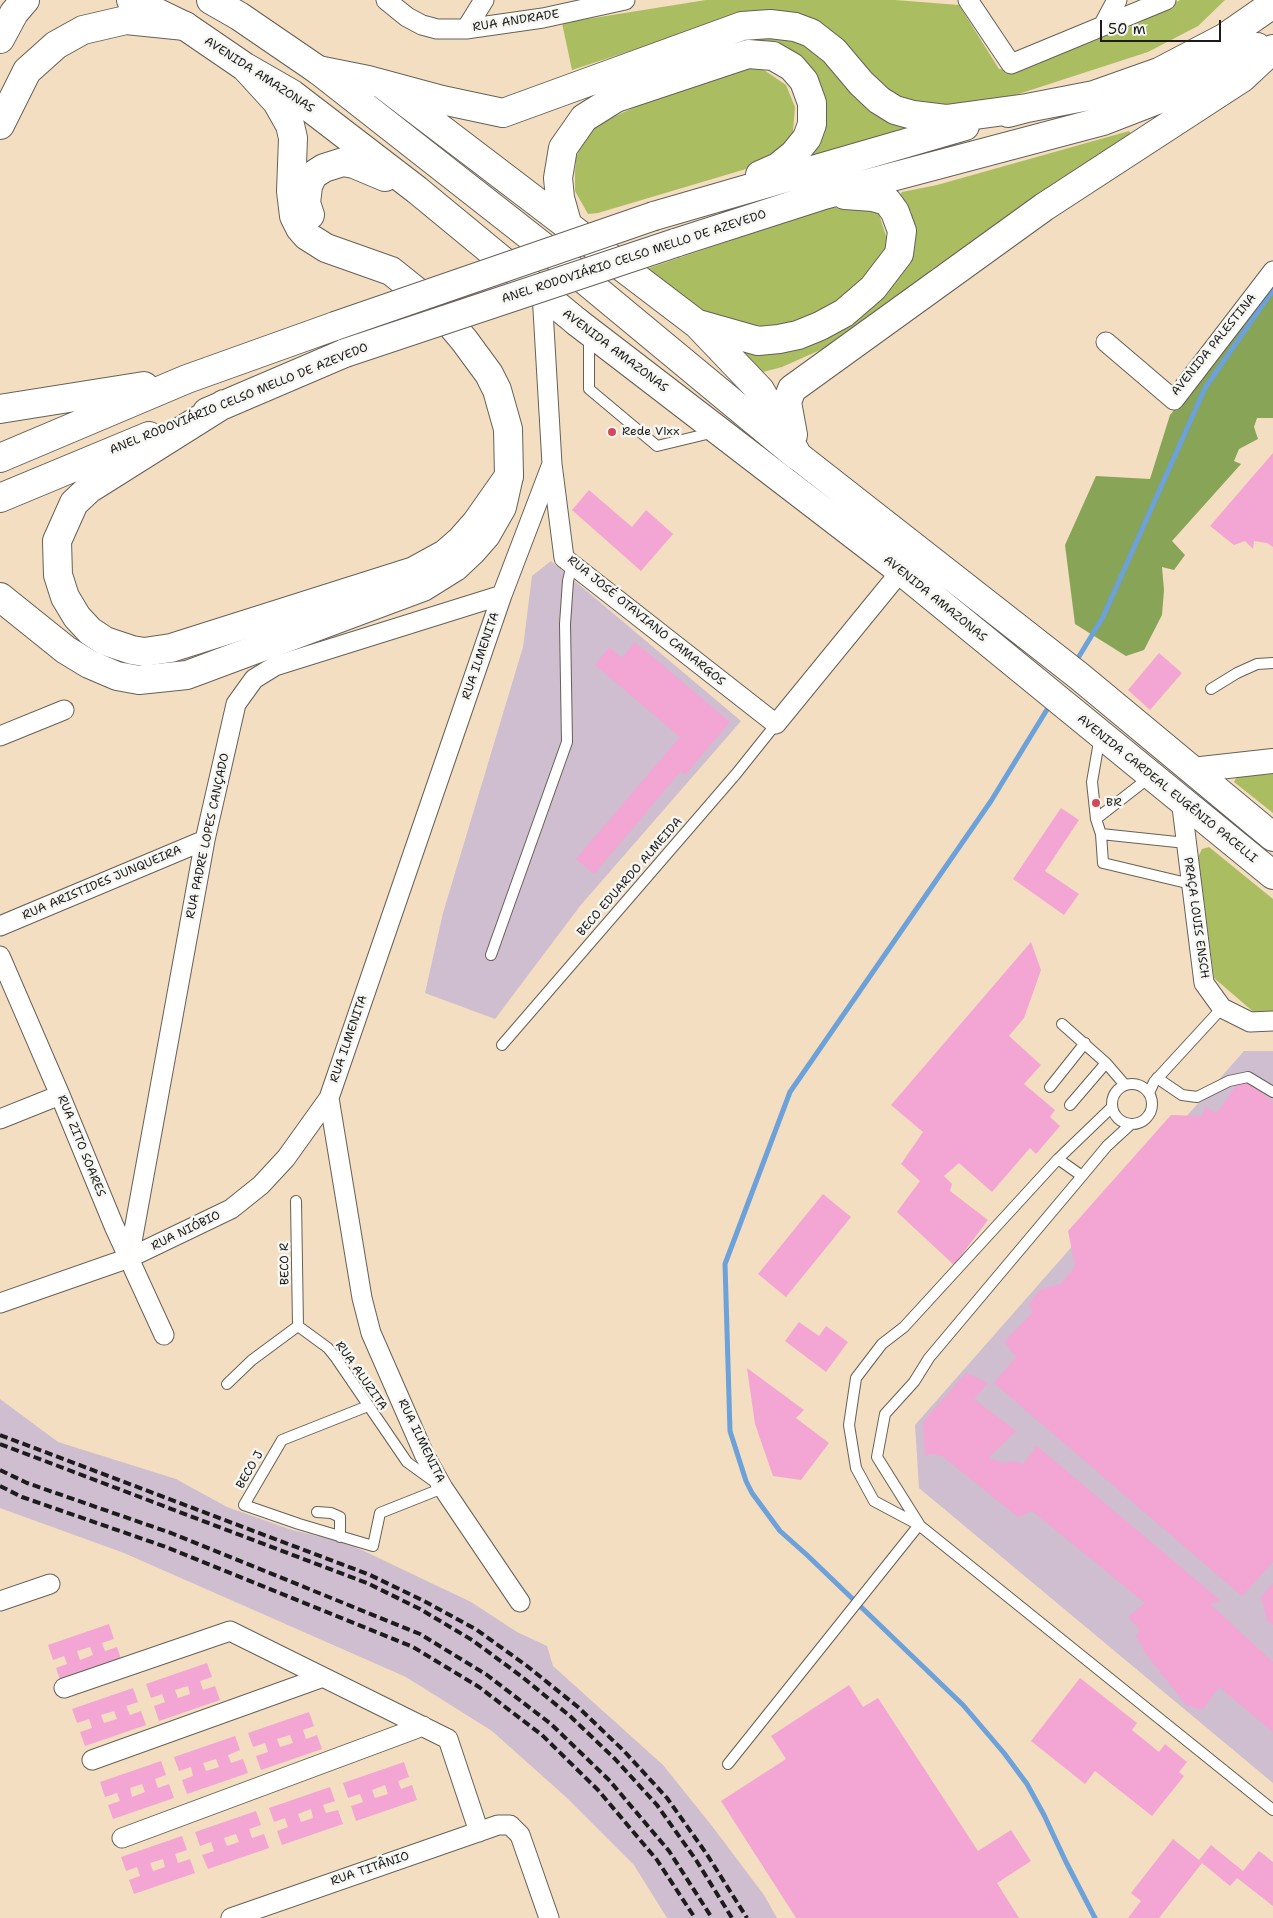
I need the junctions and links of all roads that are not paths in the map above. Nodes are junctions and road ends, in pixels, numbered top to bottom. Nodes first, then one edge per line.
1 (25, 0) edge
2 (131, 0) edge
3 (211, 0) edge
4 (386, 0) edge
5 (484, 0) edge
6 (625, 0) edge
7 (968, 0) edge
8 (1117, 0) edge
9 (1166, 0) edge
10 (1273, 4) edge
11 (234, 8) edge
12 (185, 26) junction
13 (1103, 26) junction
14 (466, 29) junction
15 (1273, 36) edge
16 (0, 39) edge
17 (1273, 49) edge
18 (244, 67) junction
19 (318, 70) junction
20 (382, 84) junction
21 (1027, 108) junction
22 (0, 125) edge
23 (417, 190) junction
24 (824, 195) junction
25 (666, 213) junction
26 (566, 223) junction
27 (326, 248) junction
28 (1273, 271) edge
29 (542, 293) junction
30 (697, 324) junction
31 (583, 326) junction
32 (1106, 342) dead end
33 (544, 346) junction
34 (187, 379) junction
35 (224, 404) junction
36 (0, 410) edge
37 (719, 431) junction
38 (798, 456) junction
39 (0, 458) edge
40 (552, 464) junction
41 (510, 476) junction
42 (0, 498) edge
43 (572, 564) junction
44 (902, 571) junction
45 (502, 595) junction
46 (0, 597) edge
47 (1273, 663) edge
48 (1211, 689) dead end
49 (1062, 702) joint
50 (64, 710) dead end
51 (776, 724) junction
52 (1100, 735) junction
53 (0, 736) edge
54 (1273, 761) edge
55 (1192, 770) junction
56 (1152, 776) junction
57 (1181, 799) junction
58 (1096, 820) junction
59 (1101, 834) junction
60 (1273, 837) edge
61 (205, 840) junction
62 (1186, 843) junction
63 (1273, 876) edge
64 (1191, 884) junction
65 (0, 926) edge
66 (0, 956) edge
67 (491, 956) dead end
68 (1222, 1008) junction
69 (1273, 1021) edge
70 (1062, 1024) dead end
71 (1085, 1043) junction
72 (502, 1045) dead end
73 (1106, 1064) junction
74 (1157, 1078) junction
75 (1125, 1085) junction
76 (1050, 1087) dead end
77 (1273, 1092) edge
78 (1149, 1093) junction
79 (60, 1095) junction
80 (329, 1098) junction
81 (1070, 1105) dead end
82 (1112, 1107) junction
83 (0, 1119) edge
84 (1131, 1124) junction
85 (1058, 1159) junction
86 (1082, 1176) junction
87 (296, 1201) dead end
88 (129, 1258) junction
89 (0, 1303) edge
90 (298, 1326) junction
91 (164, 1334) dead end
92 (227, 1384) dead end
93 (368, 1406) junction
94 (443, 1488) junction
95 (317, 1512) dead end
96 (919, 1524) junction
97 (340, 1536) junction
98 (50, 1584) dead end
99 (0, 1601) edge
100 (520, 1602) dead end
101 (323, 1677) junction
102 (64, 1688) dead end
103 (423, 1726) junction
104 (92, 1760) dead end
105 (728, 1764) dead end
106 (1273, 1810) edge
107 (478, 1832) junction
108 (122, 1838) dead end
109 (231, 1918) edge
110 (549, 1918) edge

1 - 16 main road
2 - 12 main road, AVENIDA AMAZONAS
3 - 11 main road
4 - 14 street, RUA ANDRADE
5 - 14 street
6 - 14 street, RUA ANDRADE
7 - 13 street
8 - 13 street
9 - 13 street
10 - 21 main road
11 - 19 main road
12 - 18 main road, AVENIDA AMAZONAS
12 - 22 main road
15 - 24 main road, ANEL RODOVIÁRIO CELSO MELLO DE AZEVEDO
17 - 38 main road
18 - 23 main road, AVENIDA AMAZONAS
18 - 27 main road
19 - 20 main road
19 - 38 main road
20 - 21 main road
20 - 26 main road
21 - 25 main road
23 - 27 main road
23 - 29 main road, AVENIDA AMAZONAS
24 - 30 main road
24 - 35 main road, ANEL RODOVIÁRIO CELSO MELLO DE AZEVEDO, bridge
25 - 26 main road
25 - 34 main road, bridge
26 - 30 main road
27 - 41 main road
28 - 32 street, AVENIDA PALESTINA
29 - 31 main road, AVENIDA AMAZONAS
29 - 33 street, RUA JOSÉ OTAVIANO CAMARGOS
30 - 38 main road
31 - 33 street
31 - 37 main road, AVENIDA AMAZONAS
31 - 37 lane
33 - 40 street, RUA JOSÉ OTAVIANO CAMARGOS
34 - 36 main road
34 - 39 main road
35 - 41 main road
35 - 42 main road, ANEL RODOVIÁRIO CELSO MELLO DE AZEVEDO
37 - 44 main road, AVENIDA AMAZONAS
38 - 55 main road
40 - 43 street, RUA JOSÉ OTAVIANO CAMARGOS
40 - 45 street, RUA ILMENITA
41 - 46 main road
43 - 51 street, RUA JOSÉ OTAVIANO CAMARGOS
43 - 67 lane
44 - 49 main road, AVENIDA AMAZONAS
44 - 51 street
45 - 61 street, RUA PADRE LOPES CANÇADO
45 - 80 street, RUA ILMENITA
47 - 48 lane
49 - 52 main road, AVENIDA CARDEAL EUGÊNIO PACELLI
50 - 53 street
51 - 72 lane, BECO EDUARDO ALMEIDA
52 - 56 main road, AVENIDA CARDEAL EUGÊNIO PACELLI
52 - 58 lane
54 - 55 street
55 - 60 main road
56 - 57 main road, AVENIDA CARDEAL EUGÊNIO PACELLI
56 - 58 lane
57 - 62 street, PRAÇA LOUIS ENSCH
57 - 63 main road, AVENIDA CARDEAL EUGÊNIO PACELLI
58 - 59 lane
59 - 62 lane
59 - 64 lane
61 - 65 street, RUA ARISTIDES JUNQUEIRA
61 - 88 street, RUA PADRE LOPES CANÇADO
62 - 64 street, PRAÇA LOUIS ENSCH
64 - 68 street, PRAÇA LOUIS ENSCH
66 - 79 street, RUA ZITO SOARES
68 - 69 street, PRAÇA LOUIS ENSCH
68 - 74 lane
70 - 71 lane
71 - 73 lane
71 - 76 lane
73 - 75 lane
73 - 81 lane
74 - 77 lane
74 - 78 lane
75 - 78 lane
75 - 82 lane
78 - 84 lane
79 - 83 street
79 - 88 street, RUA ZITO SOARES
80 - 88 street, RUA NIÓBIO
80 - 94 street, RUA ILMENITA
82 - 84 lane
82 - 85 lane
84 - 86 lane
85 - 86 lane
85 - 96 lane
86 - 96 lane
87 - 90 lane, BECO R
88 - 89 street, RUA NIÓBIO
88 - 91 street, RUA ZITO SOARES
90 - 92 lane
90 - 93 lane, RUA ALUZITA
93 - 94 lane, RUA ALUZITA
93 - 97 lane, BECO J
94 - 97 lane
94 - 100 street, RUA ILMENITA
95 - 97 lane
96 - 105 lane
96 - 106 lane
98 - 99 street
101 - 102 street
101 - 103 street
101 - 104 street
103 - 107 street
103 - 108 street
107 - 109 street, RUA TITÂNIO
107 - 110 street, RUA TITÂNIO

